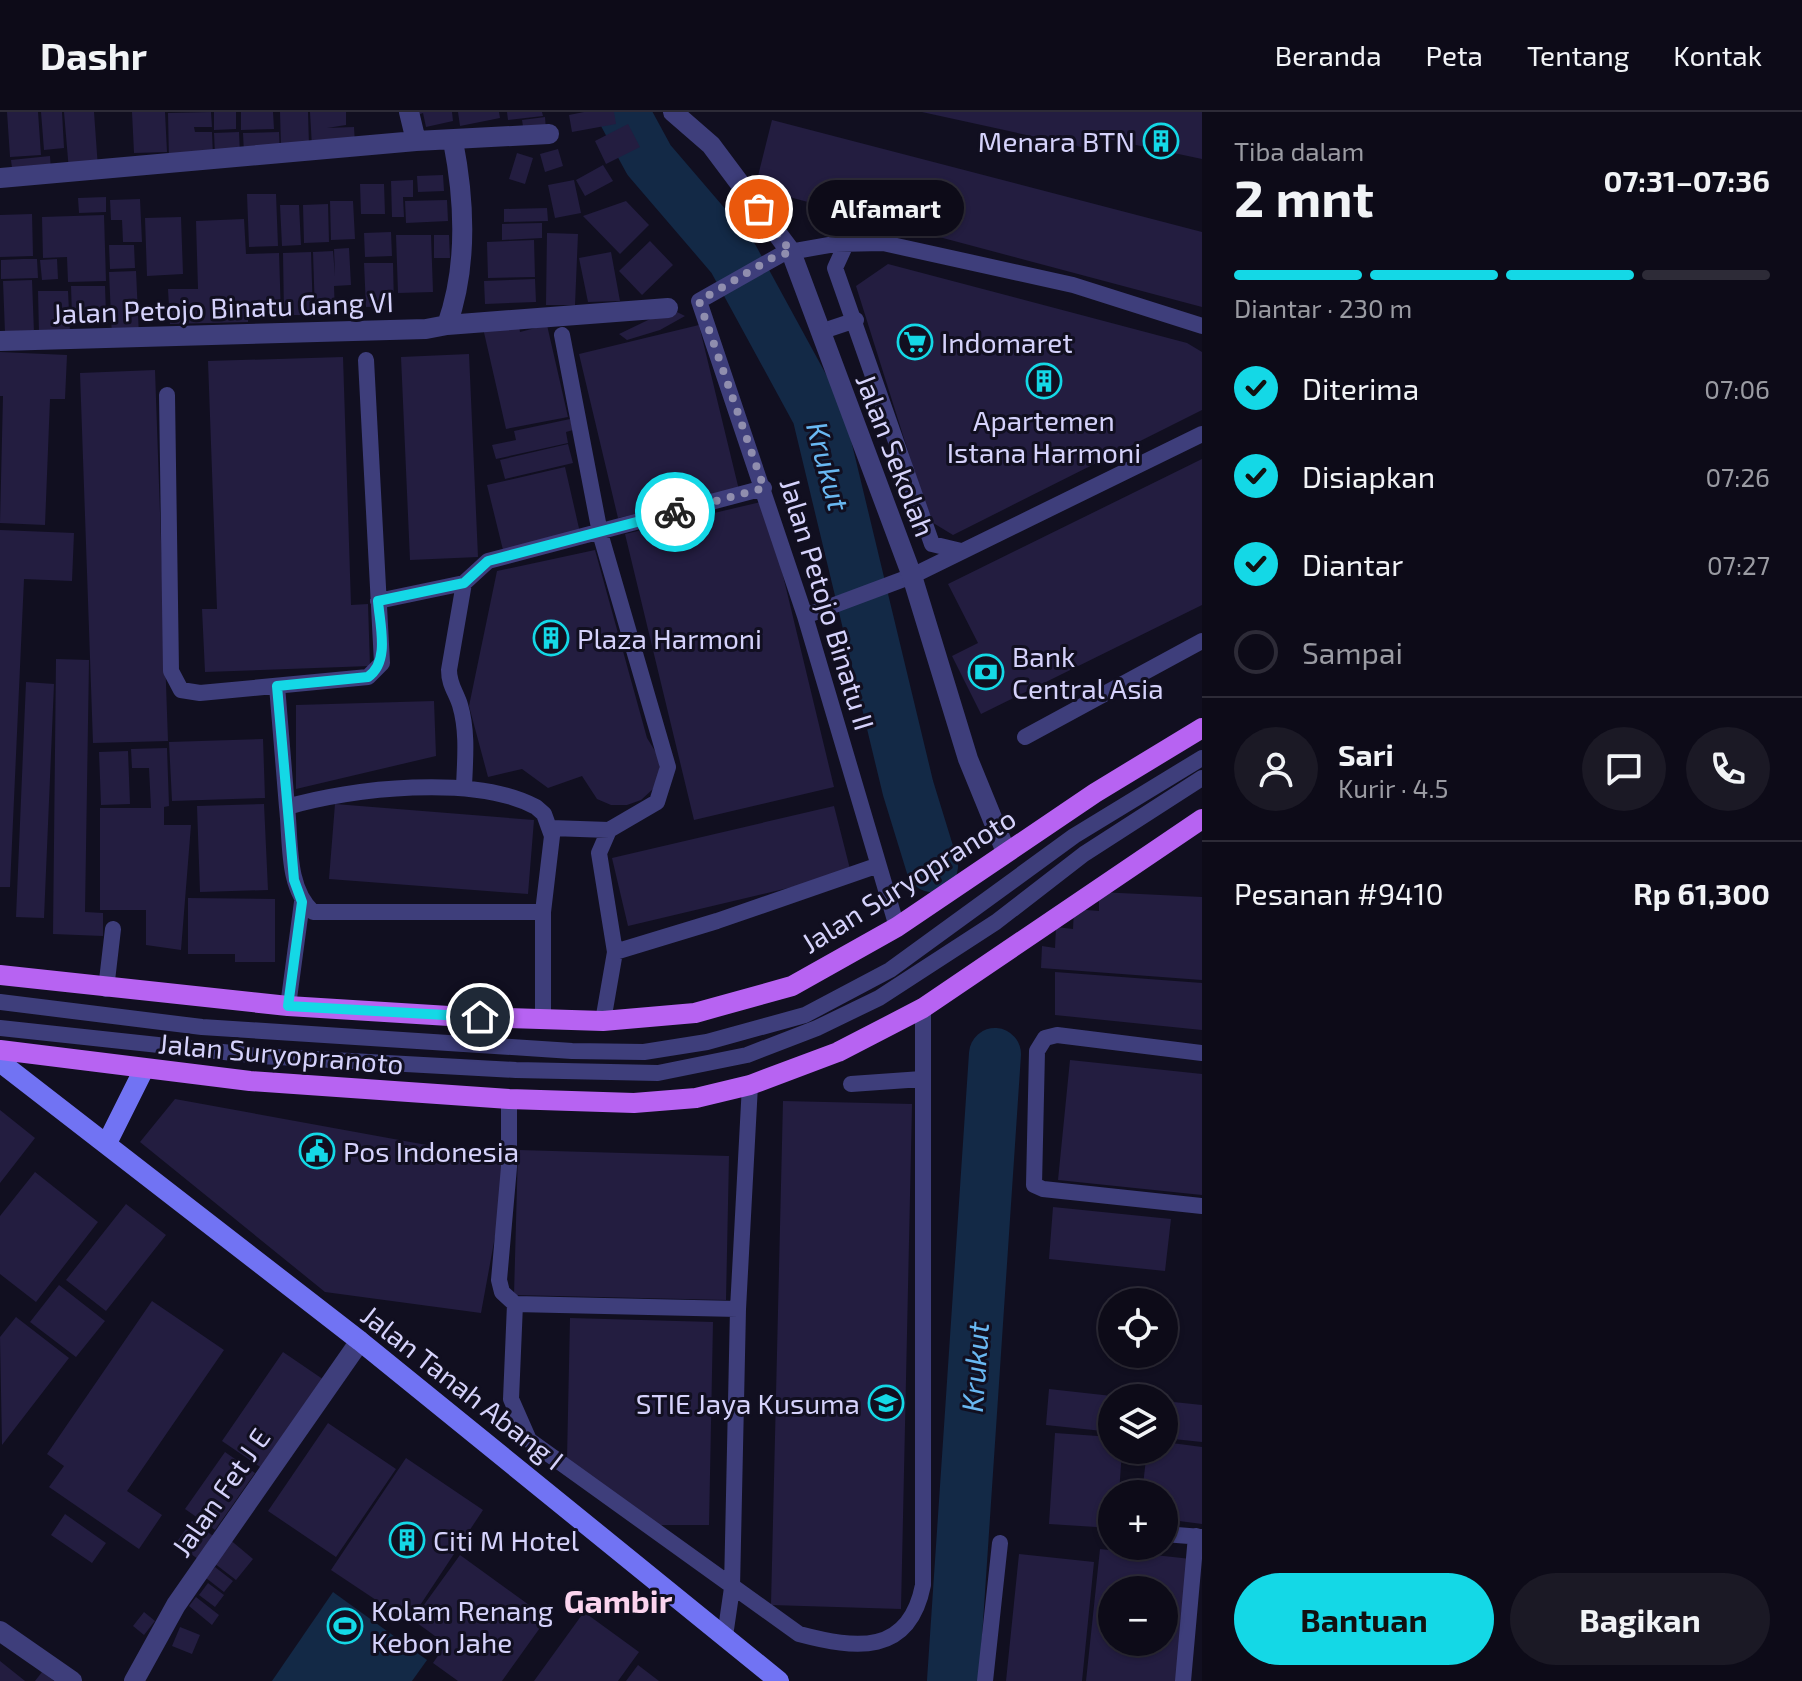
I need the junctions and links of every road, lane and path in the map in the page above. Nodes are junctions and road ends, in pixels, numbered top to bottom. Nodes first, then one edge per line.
1 (409, 112) edge
2 (673, 112) edge
3 (549, 134) dead end
4 (416, 141) junction
5 (453, 141) junction
6 (0, 178) edge
7 (846, 244) junction
8 (783, 254) junction
9 (668, 308) dead end
10 (856, 320) junction
11 (447, 325) junction
12 (1202, 326) edge
13 (820, 332) junction
14 (562, 335) dead end
15 (0, 341) edge
16 (366, 360) dead end
17 (167, 395) dead end
18 (1202, 434) edge
19 (764, 488) junction
20 (600, 533) junction
21 (964, 551) junction
22 (910, 577) junction
23 (464, 583) junction
24 (378, 601) junction
25 (809, 614) junction
26 (1202, 641) edge
27 (277, 686) junction
28 (1202, 728) edge
29 (1025, 737) dead end
30 (1202, 758) edge
31 (1202, 778) edge
32 (464, 787) junction
33 (287, 807) junction
34 (1202, 819) edge
35 (551, 828) junction
36 (609, 830) junction
37 (1006, 852) junction
38 (876, 866) junction
39 (302, 902) junction
40 (543, 912) junction
41 (897, 927) junction
42 (113, 929) dead end
43 (615, 952) junction
44 (0, 975) edge
45 (106, 989) junction
46 (0, 1002) edge
47 (930, 1003) junction
48 (288, 1006) junction
49 (543, 1019) junction
50 (603, 1021) junction
51 (0, 1028) edge
52 (0, 1050) edge
53 (1202, 1053) edge
54 (0, 1062) edge
55 (144, 1069) junction
56 (922, 1079) junction
57 (851, 1084) dead end
58 (750, 1085) junction
59 (509, 1099) junction
60 (107, 1143) junction
61 (1202, 1206) edge
62 (515, 1304) junction
63 (738, 1309) junction
64 (360, 1341) junction
65 (1178, 1535) edge
66 (1199, 1537) edge
67 (1000, 1543) dead end
68 (732, 1588) junction
69 (0, 1631) edge
70 (725, 1636) junction
71 (72, 1681) edge
72 (134, 1681) edge
73 (779, 1681) edge
74 (985, 1681) edge
75 (1183, 1681) edge

1 - 4 street
2 - 8 street, Jalan Sekolah
3 - 5 street
4 - 5 street
4 - 6 street
5 - 11 street
7 - 8 lane
7 - 10 lane
7 - 12 lane
8 - 13 street, Jalan Sekolah
8 - 19 lane, Jalan Petojo Binatu II
9 - 11 street, Jalan Petojo Binatu Gang VI
10 - 13 lane
10 - 21 lane
11 - 15 street, Jalan Petojo Binatu Gang VI
13 - 22 street, Jalan Sekolah
14 - 20 lane
16 - 24 lane
17 - 27 lane
18 - 21 lane
19 - 20 lane
19 - 25 lane, Jalan Petojo Binatu II
20 - 23 lane
20 - 36 lane
21 - 22 lane
22 - 25 lane
22 - 37 street, Jalan Sekolah
23 - 24 lane
23 - 32 lane
24 - 27 lane
25 - 38 lane, Jalan Petojo Binatu II
26 - 29 lane
27 - 33 lane
28 - 37 main road, Jalan Suryopranoto
30 - 46 lane
31 - 51 lane
32 - 33 lane
32 - 35 lane
33 - 39 lane
34 - 47 main road, Jalan Suryopranoto
35 - 36 lane
35 - 40 lane
36 - 43 lane
37 - 41 main road, Jalan Suryopranoto
38 - 41 lane, Jalan Petojo Binatu II
38 - 43 lane
39 - 40 lane
39 - 48 lane
40 - 49 lane
41 - 50 main road, Jalan Suryopranoto
42 - 45 lane
43 - 50 lane
44 - 45 main road, Jalan Suryopranoto
45 - 48 main road, Jalan Suryopranoto
47 - 56 lane
47 - 58 main road, Jalan Suryopranoto
48 - 49 main road, Jalan Suryopranoto
49 - 50 main road, Jalan Suryopranoto
52 - 55 main road, Jalan Suryopranoto
53 - 61 lane
54 - 60 street, Jalan Tanah Abang I
55 - 59 main road, Jalan Suryopranoto
55 - 60 street
56 - 57 lane
56 - 68 lane
58 - 59 main road, Jalan Suryopranoto
58 - 63 lane
59 - 62 lane
60 - 64 street, Jalan Tanah Abang I
62 - 63 lane
62 - 68 lane
63 - 68 lane
64 - 70 street, Jalan Tanah Abang I
64 - 72 street, Jalan Fet J E
65 - 66 lane
66 - 75 lane
67 - 74 lane
68 - 70 lane
69 - 71 street
70 - 73 street, Jalan Tanah Abang I

